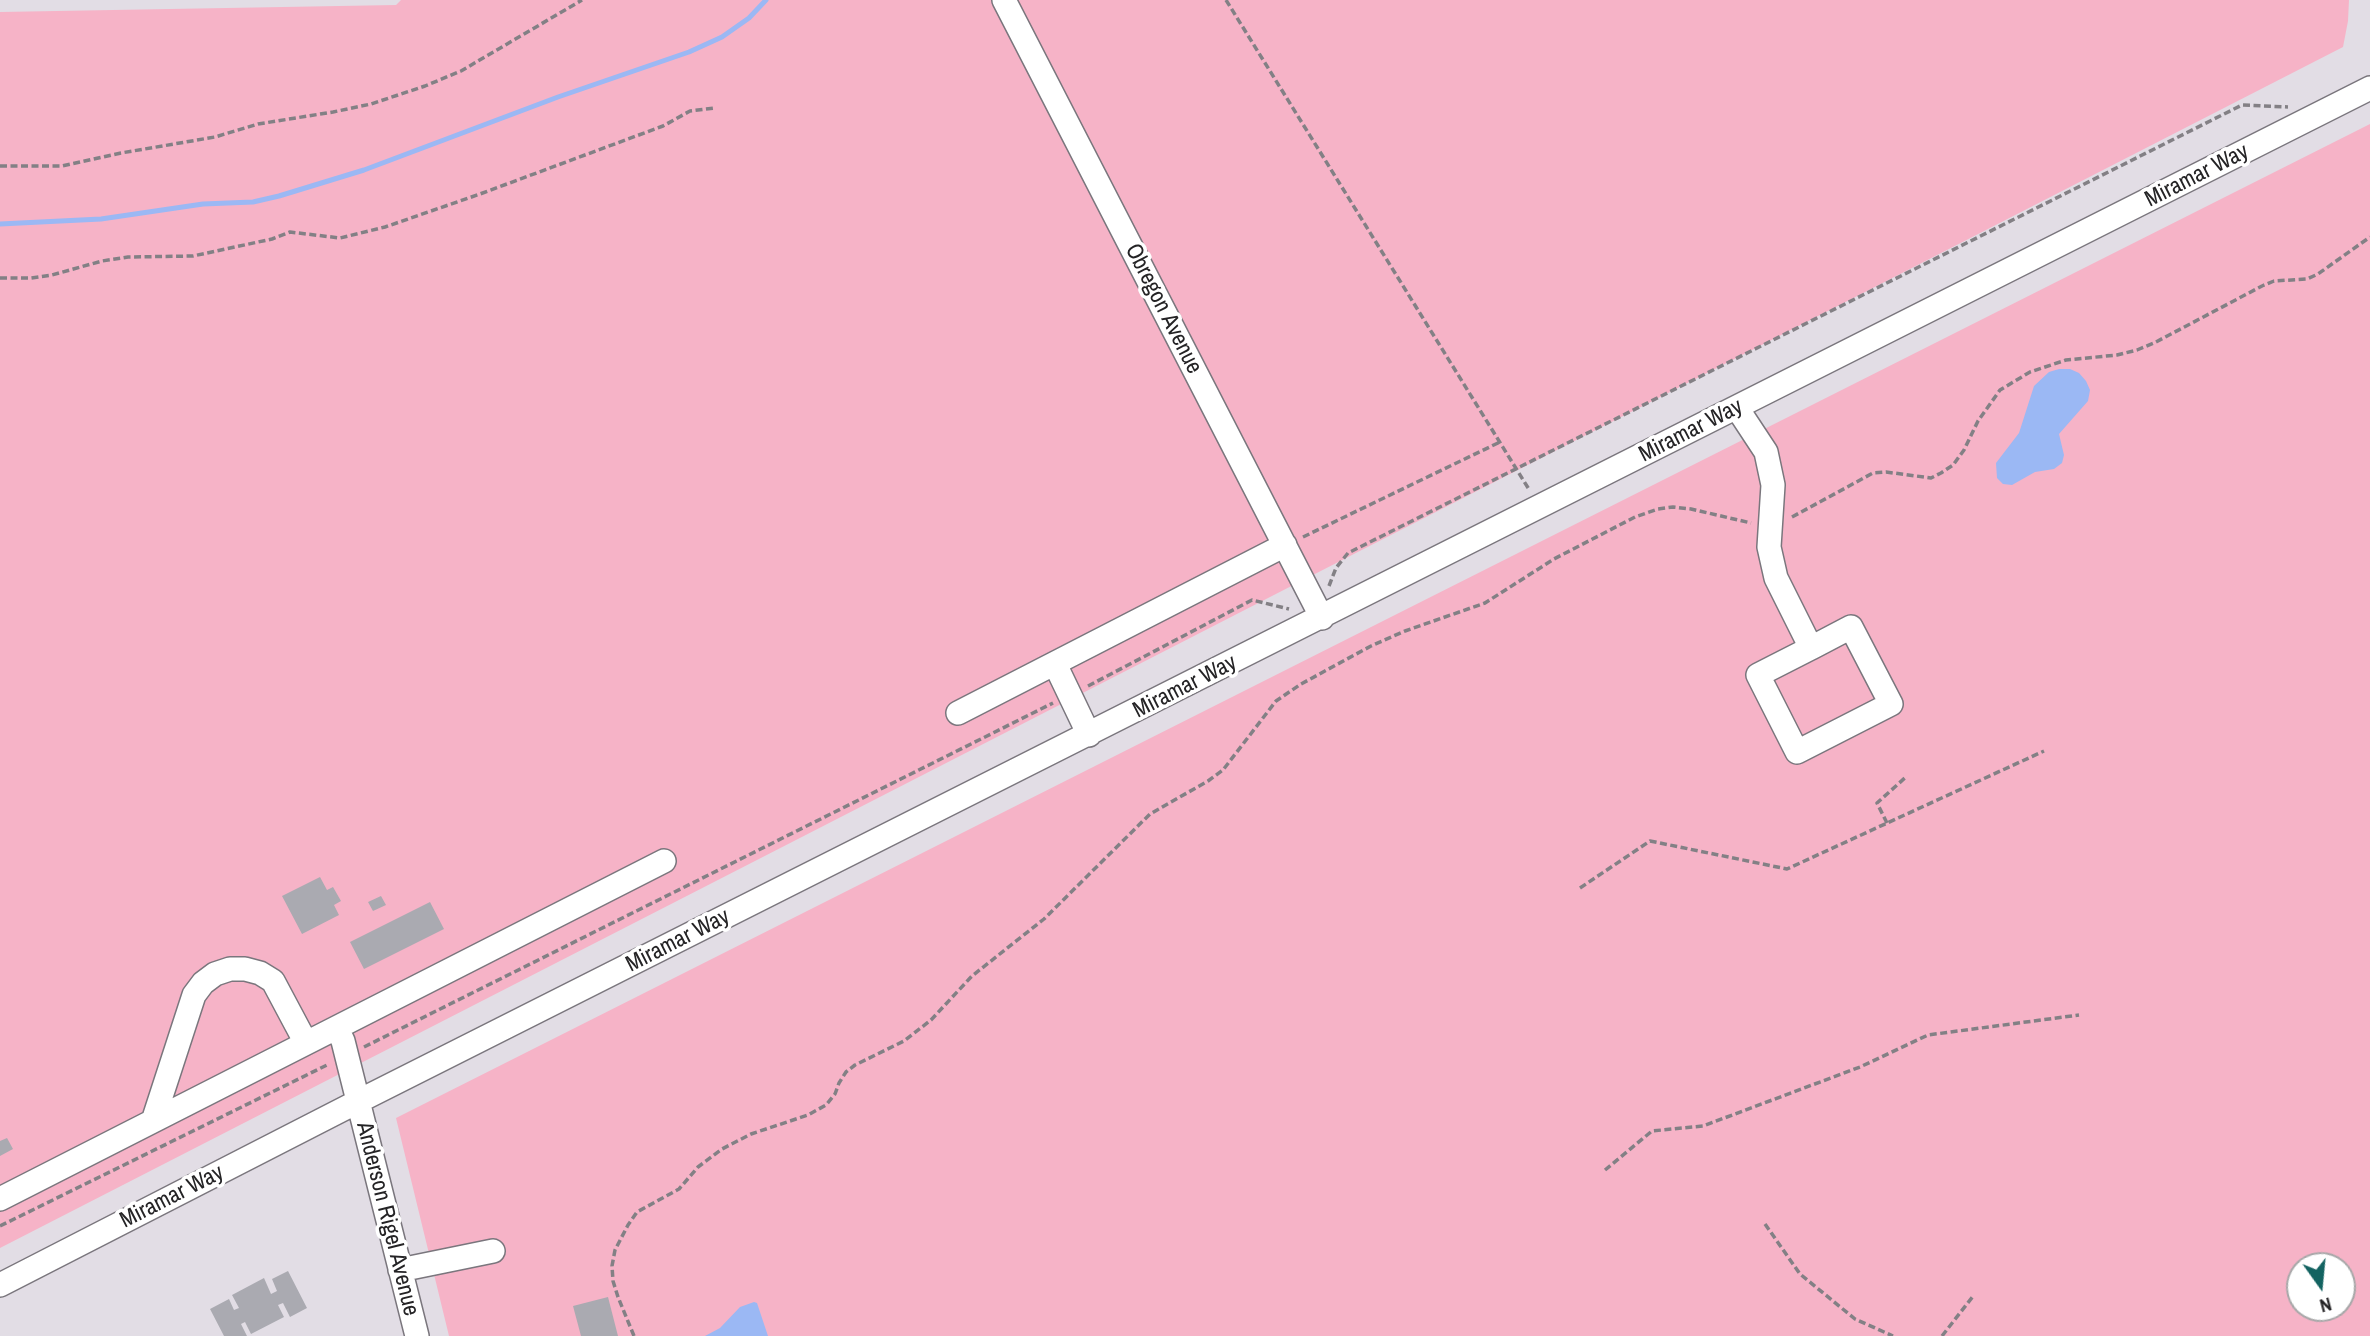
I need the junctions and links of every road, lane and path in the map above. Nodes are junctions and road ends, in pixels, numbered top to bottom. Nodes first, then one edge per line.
1 (582, 0) edge
2 (1004, 0) edge
3 (1226, 0) edge
4 (2370, 88) edge
5 (2295, 107) dead end
6 (715, 108) dead end
7 (0, 166) edge
8 (2370, 237) edge
9 (0, 278) edge
10 (1737, 408) junction
11 (1500, 442) junction
12 (1516, 469) junction
13 (1541, 508) junction
14 (1770, 527) junction
15 (1285, 545) junction
16 (1318, 610) junction
17 (1811, 648) junction
18 (1055, 664) junction
19 (1070, 695) junction
20 (958, 713) dead end
21 (1089, 735) junction
22 (2044, 751) dead end
23 (1907, 776) dead end
24 (1887, 822) junction
25 (664, 860) dead end
26 (1580, 888) dead end
27 (2079, 1015) dead end
28 (337, 1028) junction
29 (306, 1043) junction
30 (347, 1056) junction
31 (357, 1102) junction
32 (154, 1118) junction
33 (1605, 1170) dead end
34 (0, 1199) edge
35 (1765, 1224) dead end
36 (0, 1226) edge
37 (493, 1251) dead end
38 (400, 1270) junction
39 (0, 1285) edge
40 (1974, 1295) dead end
41 (417, 1336) edge
42 (634, 1336) edge
43 (1893, 1336) edge
44 (1942, 1336) edge

1 - 7 path
2 - 15 street, Obregon Avenue
3 - 11 path
4 - 10 street, Miramar Way
5 - 12 path
6 - 9 path
8 - 14 path
10 - 13 street, Miramar Way
10 - 14 street
11 - 12 path
11 - 15 path
12 - 13 path
12 - 16 path
13 - 16 street, Miramar Way
14 - 17 street
14 - 42 path
15 - 16 street, Obregon Avenue
15 - 18 street
16 - 19 path
16 - 21 street, Miramar Way
17 - 17 street
18 - 19 street
18 - 20 street
19 - 21 street
19 - 30 path
21 - 31 street, Miramar Way
22 - 24 path
23 - 24 path
24 - 26 path
25 - 28 street
27 - 33 path
28 - 29 street
28 - 30 street, Anderson Rigel Avenue
29 - 32 street
29 - 32 street
30 - 31 street, Anderson Rigel Avenue
30 - 36 path
31 - 38 street, Anderson Rigel Avenue
31 - 39 street, Miramar Way
32 - 34 street
35 - 43 path
37 - 38 street
38 - 41 street, Anderson Rigel Avenue
40 - 44 path

